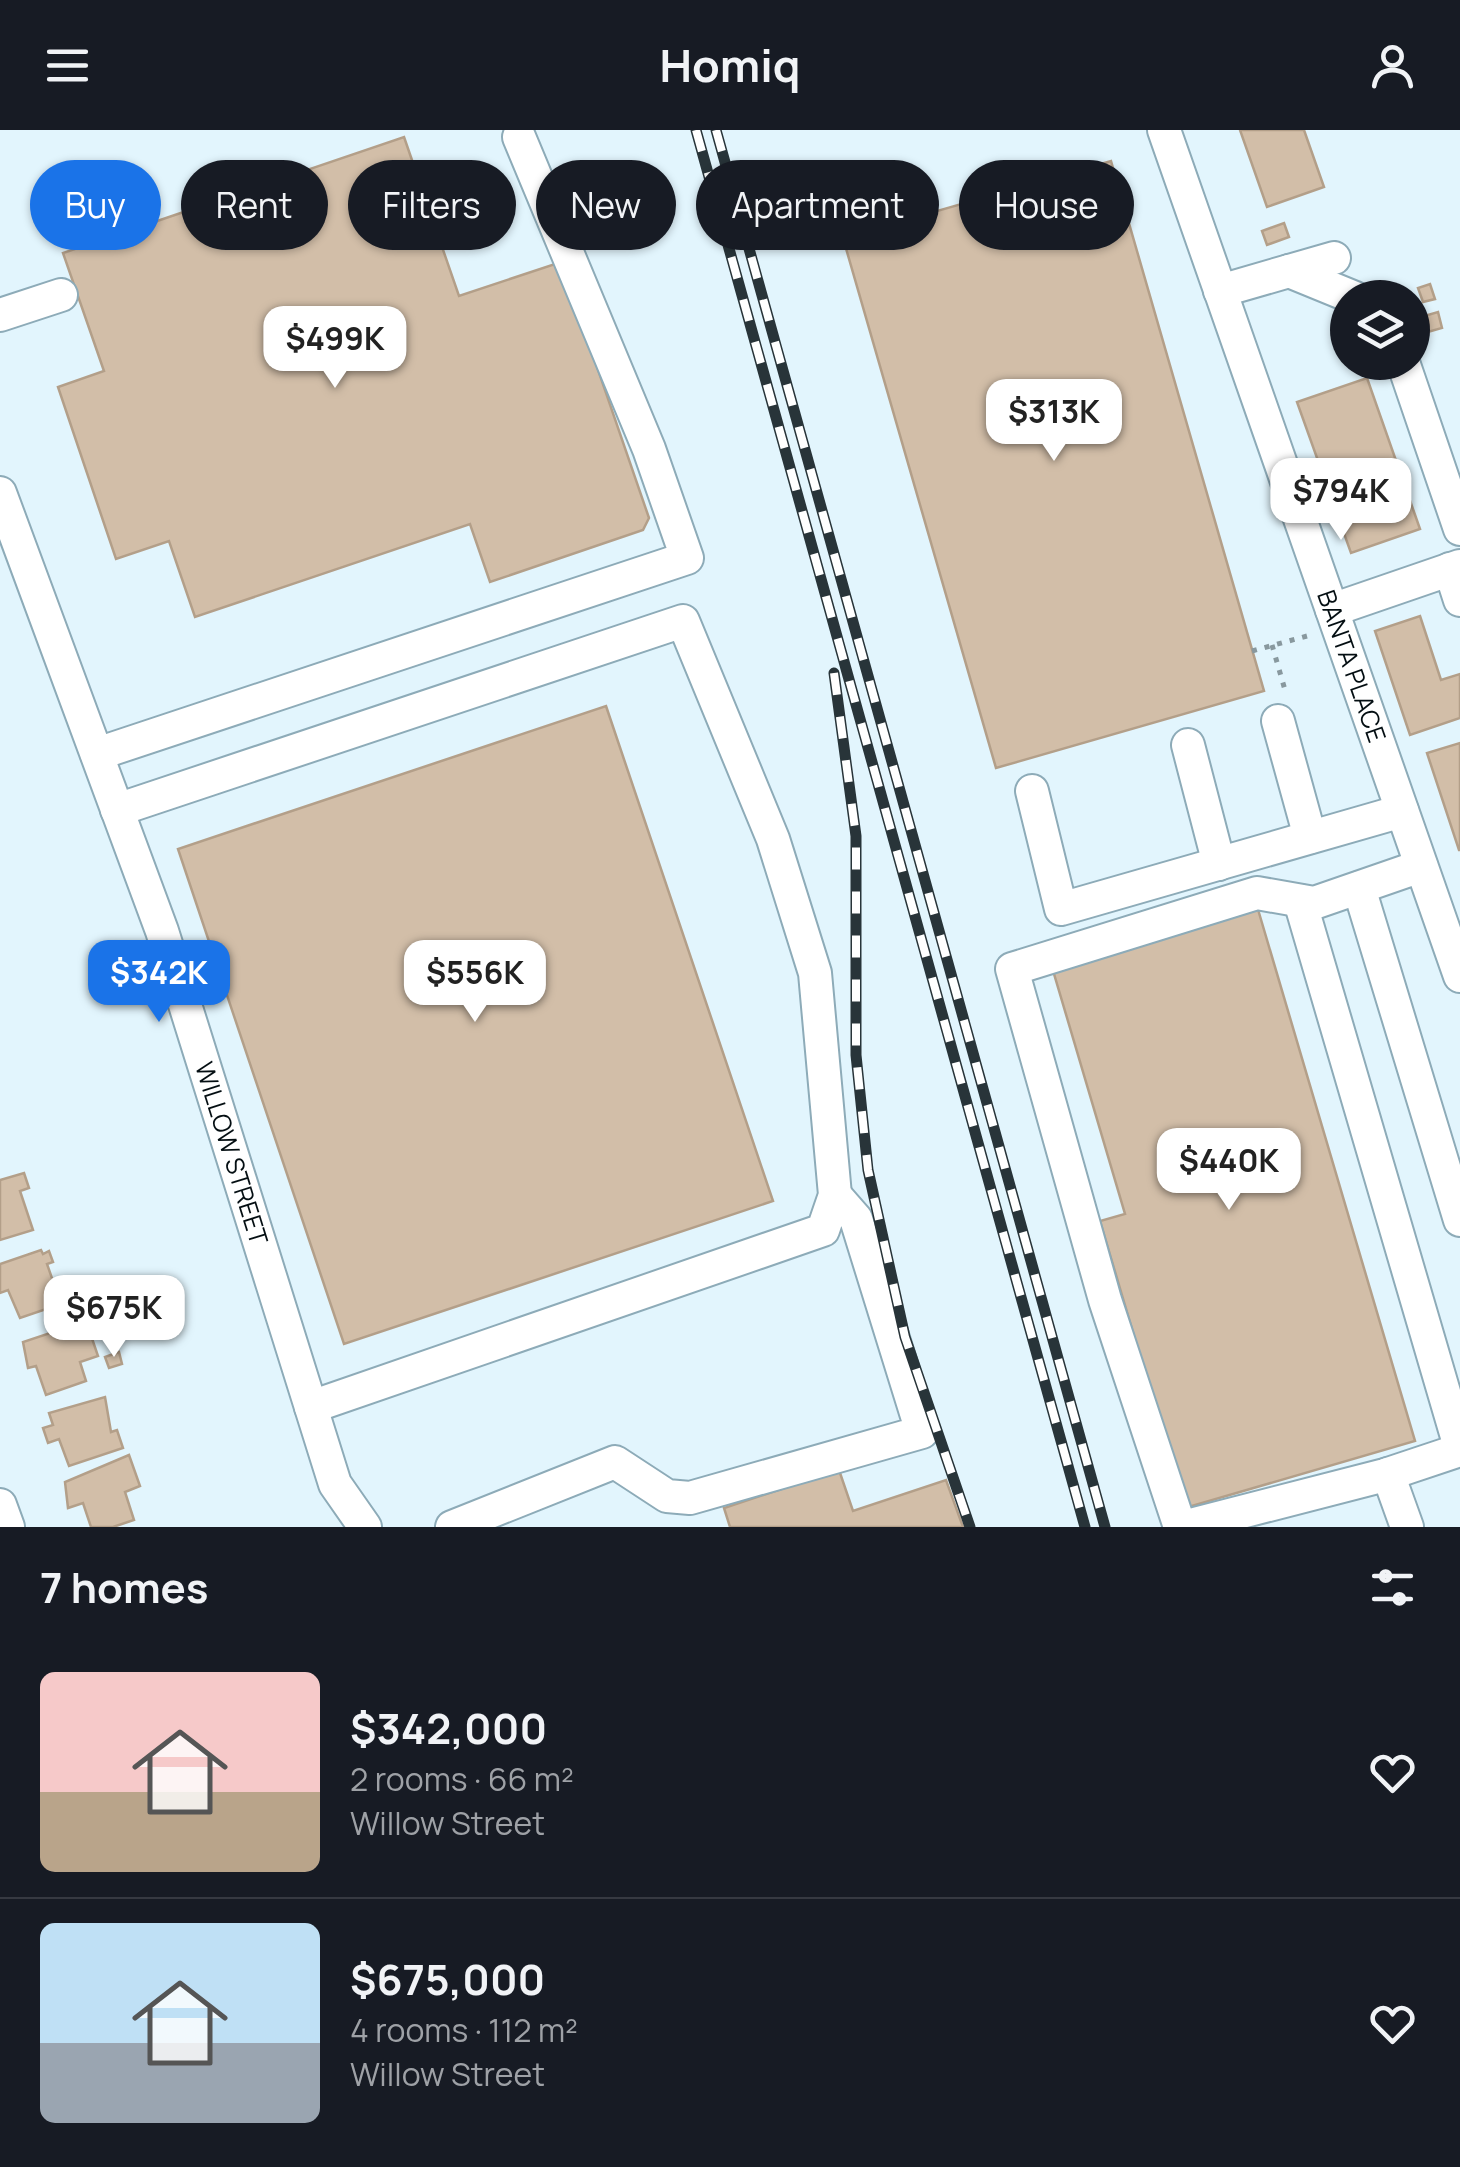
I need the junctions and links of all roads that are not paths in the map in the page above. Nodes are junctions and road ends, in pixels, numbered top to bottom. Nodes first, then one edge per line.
1 (1164, 130) edge
2 (519, 137) dead end
3 (1334, 258) dead end
4 (1289, 271) junction
5 (1330, 288) edge
6 (1220, 291) junction
7 (61, 295) dead end
8 (0, 315) edge
9 (1409, 380) edge
10 (0, 493) edge
11 (1460, 530) edge
12 (1457, 578) edge
13 (1321, 622) junction
14 (1278, 721) road end
15 (1188, 745) dead end
16 (97, 754) junction
17 (1032, 791) dead end
18 (118, 810) junction
19 (1402, 810) junction
20 (1310, 837) junction
21 (1218, 864) junction
22 (1422, 866) junction
23 (1358, 888) junction
24 (1300, 900) junction
25 (1448, 905) edge
26 (1460, 976) edge
27 (1447, 1126) edge
28 (835, 1195) junction
29 (1460, 1220) edge
30 (1448, 1364) edge
31 (311, 1407) junction
32 (1456, 1450) edge
33 (1388, 1474) junction
34 (0, 1505) edge
35 (8, 1527) edge
36 (365, 1527) edge
37 (452, 1527) edge
38 (1182, 1527) edge
39 (1407, 1527) edge

1 - 6 street, BANTA PLACE
2 - 16 street
3 - 4 street
4 - 5 street
4 - 6 street
6 - 13 street, BANTA PLACE
7 - 8 street
9 - 11 street
10 - 16 street, WILLOW STREET
12 - 13 street
13 - 19 street, BANTA PLACE
14 - 20 street
15 - 21 street
16 - 18 street, WILLOW STREET
17 - 21 street
18 - 28 street
18 - 31 street, WILLOW STREET
19 - 20 street
19 - 22 street, BANTA PLACE
20 - 21 street
22 - 23 street
22 - 25 street, BANTA PLACE
23 - 24 street
23 - 27 street
24 - 30 street
24 - 38 street
25 - 26 street, BANTA PLACE
27 - 29 street
28 - 31 street
28 - 37 street
30 - 32 street
31 - 36 street, WILLOW STREET
32 - 33 street
33 - 38 street
33 - 39 street
34 - 35 street

